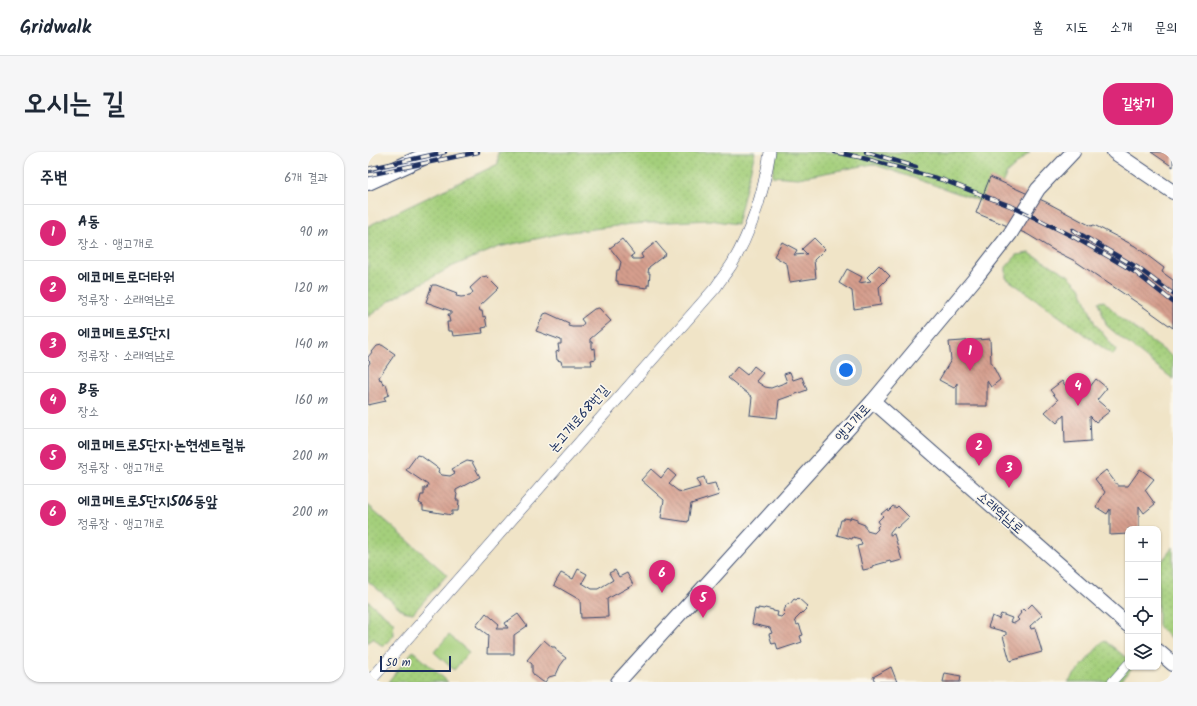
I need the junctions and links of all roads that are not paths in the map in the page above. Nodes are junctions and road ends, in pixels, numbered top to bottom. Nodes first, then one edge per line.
1 (434, 152) edge
2 (770, 152) edge
3 (1073, 152) edge
4 (1114, 152) edge
5 (368, 182) edge
6 (1173, 192) edge
7 (872, 401) junction
8 (1125, 622) edge
9 (1161, 654) edge
10 (1173, 664) edge
11 (1125, 667) edge
12 (369, 682) edge
13 (618, 682) edge
14 (1112, 682) edge

1 - 5 main road
2 - 12 street, 논고개로68번길
3 - 7 street, 앵고개로
4 - 6 street
7 - 8 street, 소래역남로
7 - 13 street, 앵고개로
9 - 10 street
11 - 14 street

